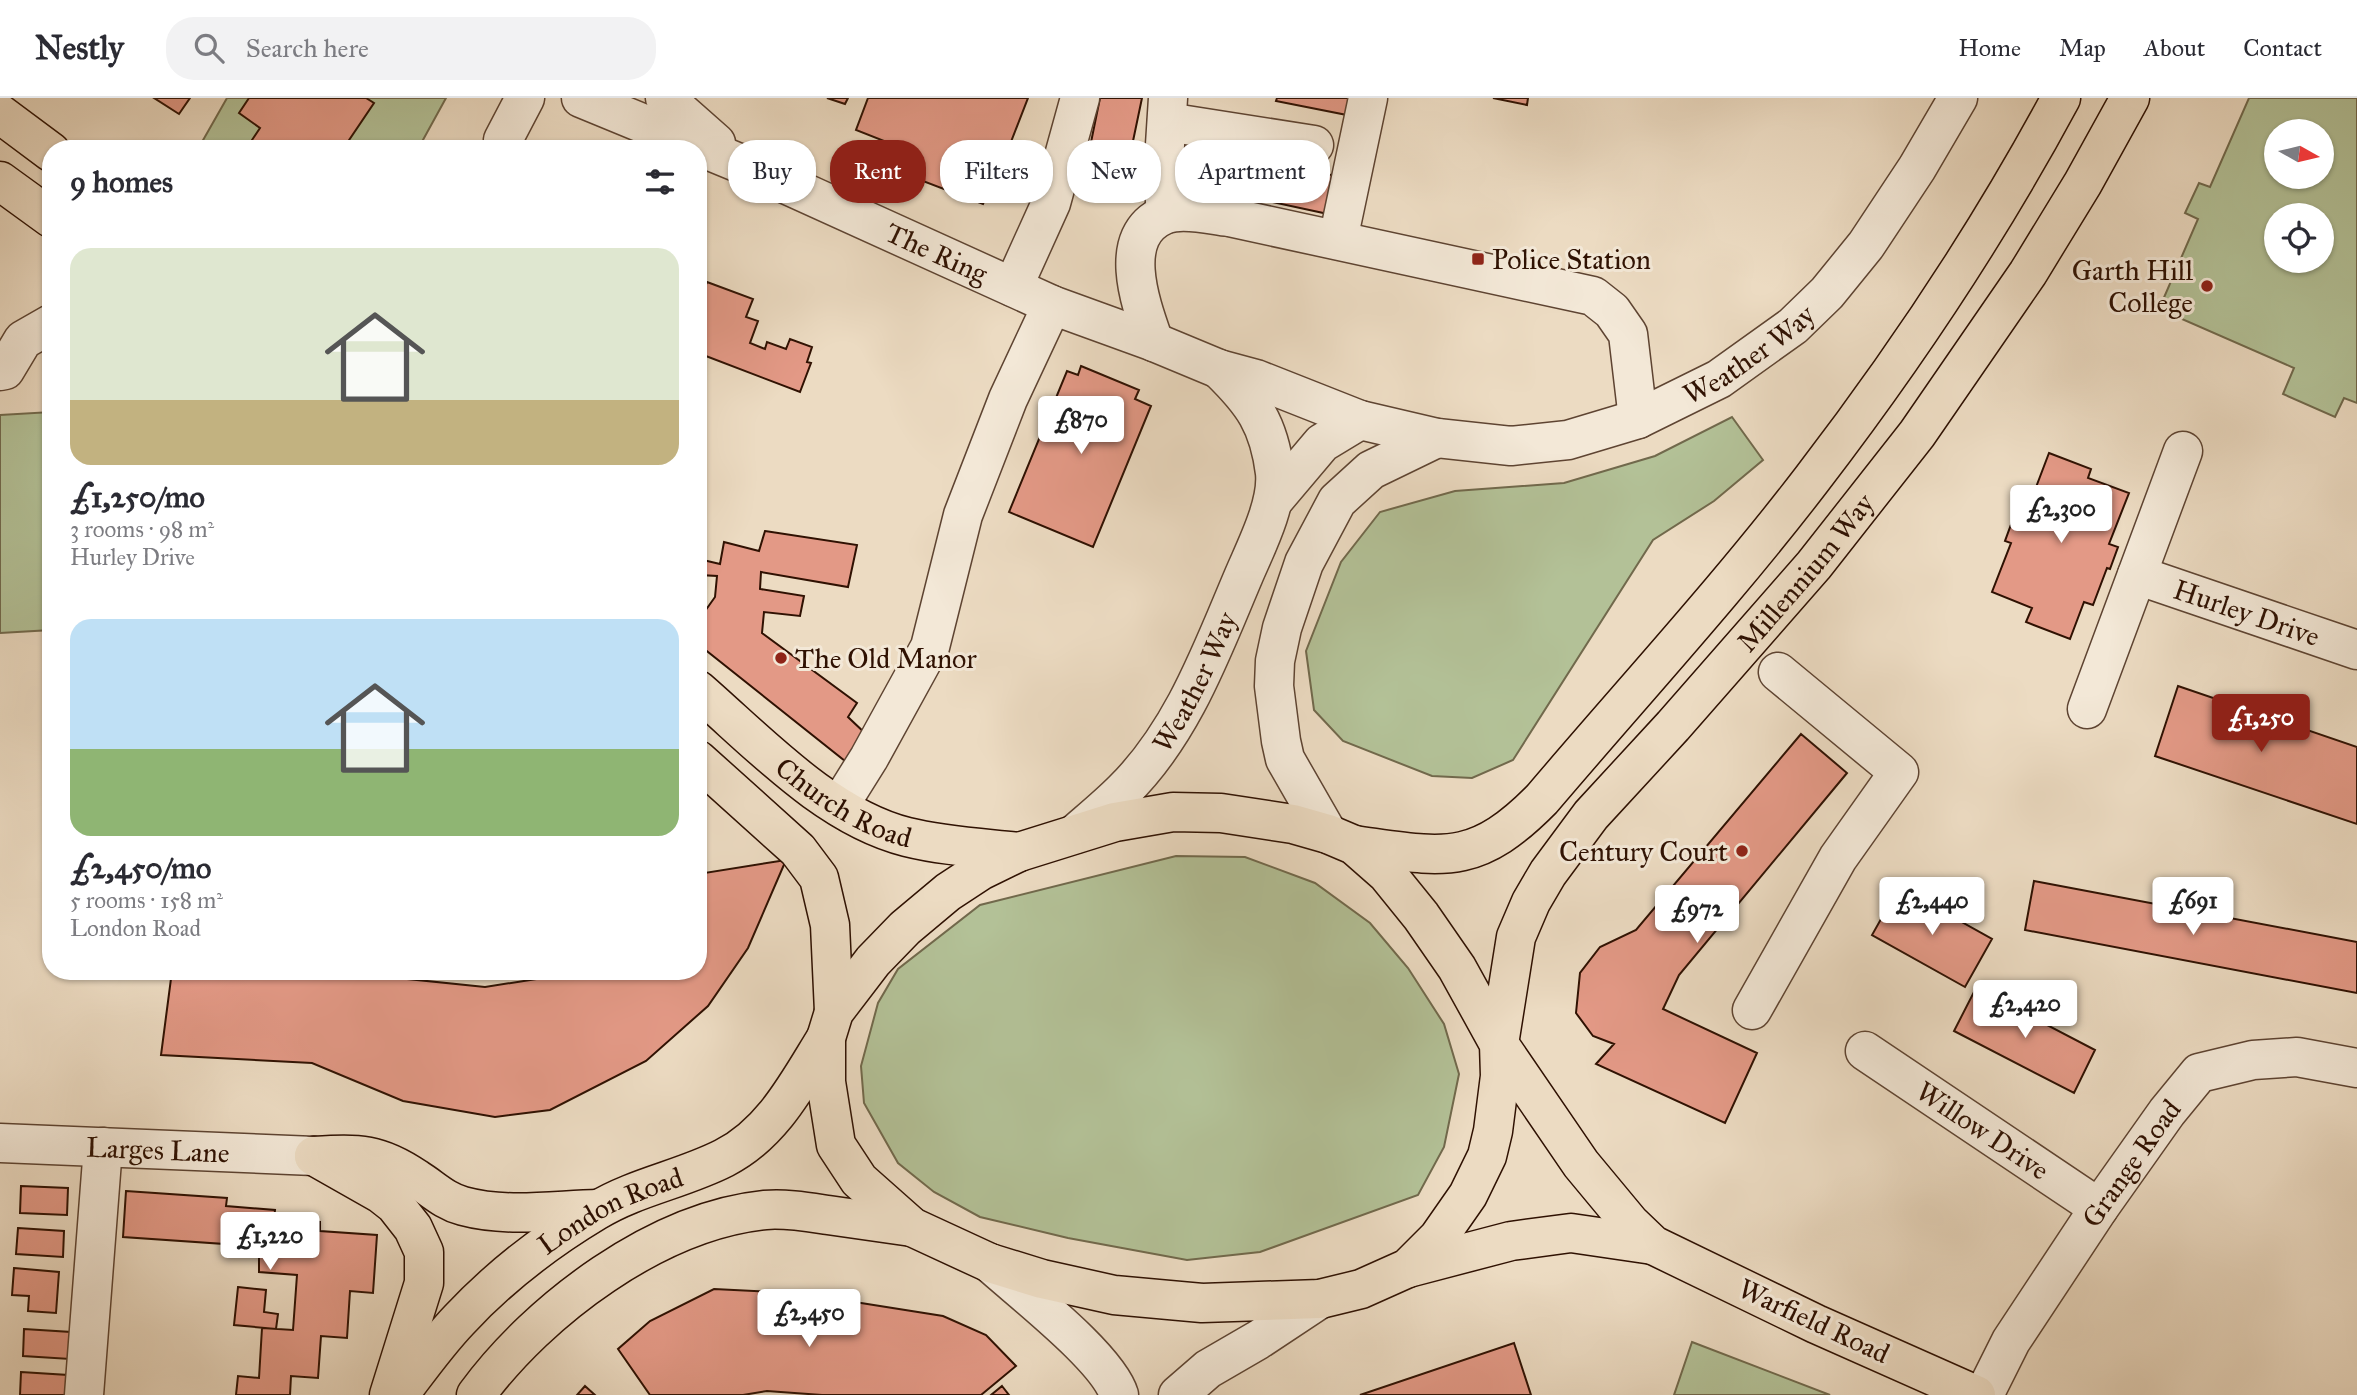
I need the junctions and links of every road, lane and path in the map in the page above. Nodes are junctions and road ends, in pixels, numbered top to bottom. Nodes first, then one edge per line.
1 (525, 98) edge
2 (665, 98) edge
3 (1080, 98) edge
4 (1368, 98) edge
5 (1958, 98) edge
6 (2061, 98) edge
7 (2130, 98) edge
8 (593, 103) edge
9 (1168, 110) edge
10 (0, 114) edge
11 (503, 140) dead end
12 (682, 140) edge
13 (1293, 140) edge
14 (42, 145) edge
15 (707, 150) edge
16 (728, 154) edge
17 (728, 159) edge
18 (0, 181) edge
19 (816, 198) edge
20 (42, 211) edge
21 (1166, 214) junction
22 (1338, 240) junction
23 (1013, 287) junction
24 (1052, 305) junction
25 (42, 329) edge
26 (1154, 342) junction
27 (1219, 369) junction
28 (0, 371) edge
29 (1638, 419) junction
30 (1360, 420) junction
31 (1437, 438) junction
32 (2183, 452) dead end
33 (1273, 501) junction
34 (2137, 575) junction
35 (2357, 650) edge
36 (1778, 672) dead end
37 (707, 698) edge
38 (2087, 709) dead end
39 (707, 768) edge
40 (839, 806) junction
41 (1075, 834) junction
42 (1341, 840) junction
43 (1018, 852) junction
44 (1752, 1010) dead end
45 (830, 1025) junction
46 (1499, 1044) junction
47 (1865, 1051) dead end
48 (2357, 1068) edge
49 (0, 1143) edge
50 (103, 1147) junction
51 (314, 1156) junction
52 (598, 1209) junction
53 (2099, 1209) junction
54 (912, 1227) junction
55 (1653, 1245) junction
56 (990, 1264) junction
57 (1408, 1268) junction
58 (1320, 1299) junction
59 (84, 1395) edge
60 (388, 1395) edge
61 (399, 1395) edge
62 (476, 1395) edge
63 (1119, 1395) edge
64 (1178, 1395) edge
65 (1976, 1395) edge
66 (1984, 1395) edge

1 - 11 street
2 - 16 street
3 - 23 street
4 - 22 street
5 - 29 street, Weather Way
6 - 42 main road, Millennium Way
7 - 46 main road, Millennium Way
8 - 12 street, The Ring
9 - 13 street
9 - 21 street
10 - 14 main road
15 - 17 street, The Ring
18 - 20 main road
19 - 23 street, The Ring
21 - 22 street
21 - 26 street
22 - 29 street
23 - 24 street, The Ring
24 - 26 street, The Ring
24 - 40 street
25 - 28 street
26 - 27 street, The Ring
27 - 30 street, Weather Way
27 - 33 street, Weather Way
29 - 31 street, Weather Way
30 - 31 street, Weather Way
30 - 33 street, Weather Way
31 - 42 street, Weather Way
32 - 34 street
33 - 41 street, Weather Way
34 - 35 street, Hurley Drive
34 - 38 street
36 - 44 street
37 - 40 main road, Church Road
39 - 45 main road, Church Road
40 - 43 main road, Church Road
41 - 42 main road, Millennium Way
41 - 43 main road, London Road
42 - 46 main road, Warfield Road
43 - 45 main road, London Road
45 - 52 main road, London Road
45 - 54 main road, Church Road
46 - 55 main road, Warfield Road
46 - 57 main road, Millennium Way
47 - 53 street, Willow Drive
48 - 53 street, Grange Road
49 - 50 street, Larges Lane
50 - 51 street, Larges Lane
50 - 59 street
51 - 52 main road
51 - 60 main road
52 - 61 main road, London Road
53 - 66 street, Grange Road
54 - 56 main road
54 - 62 main road, London Road
55 - 57 main road, Warfield Road
55 - 65 main road, Warfield Road
56 - 58 main road
56 - 63 street
57 - 58 main road
58 - 64 street

